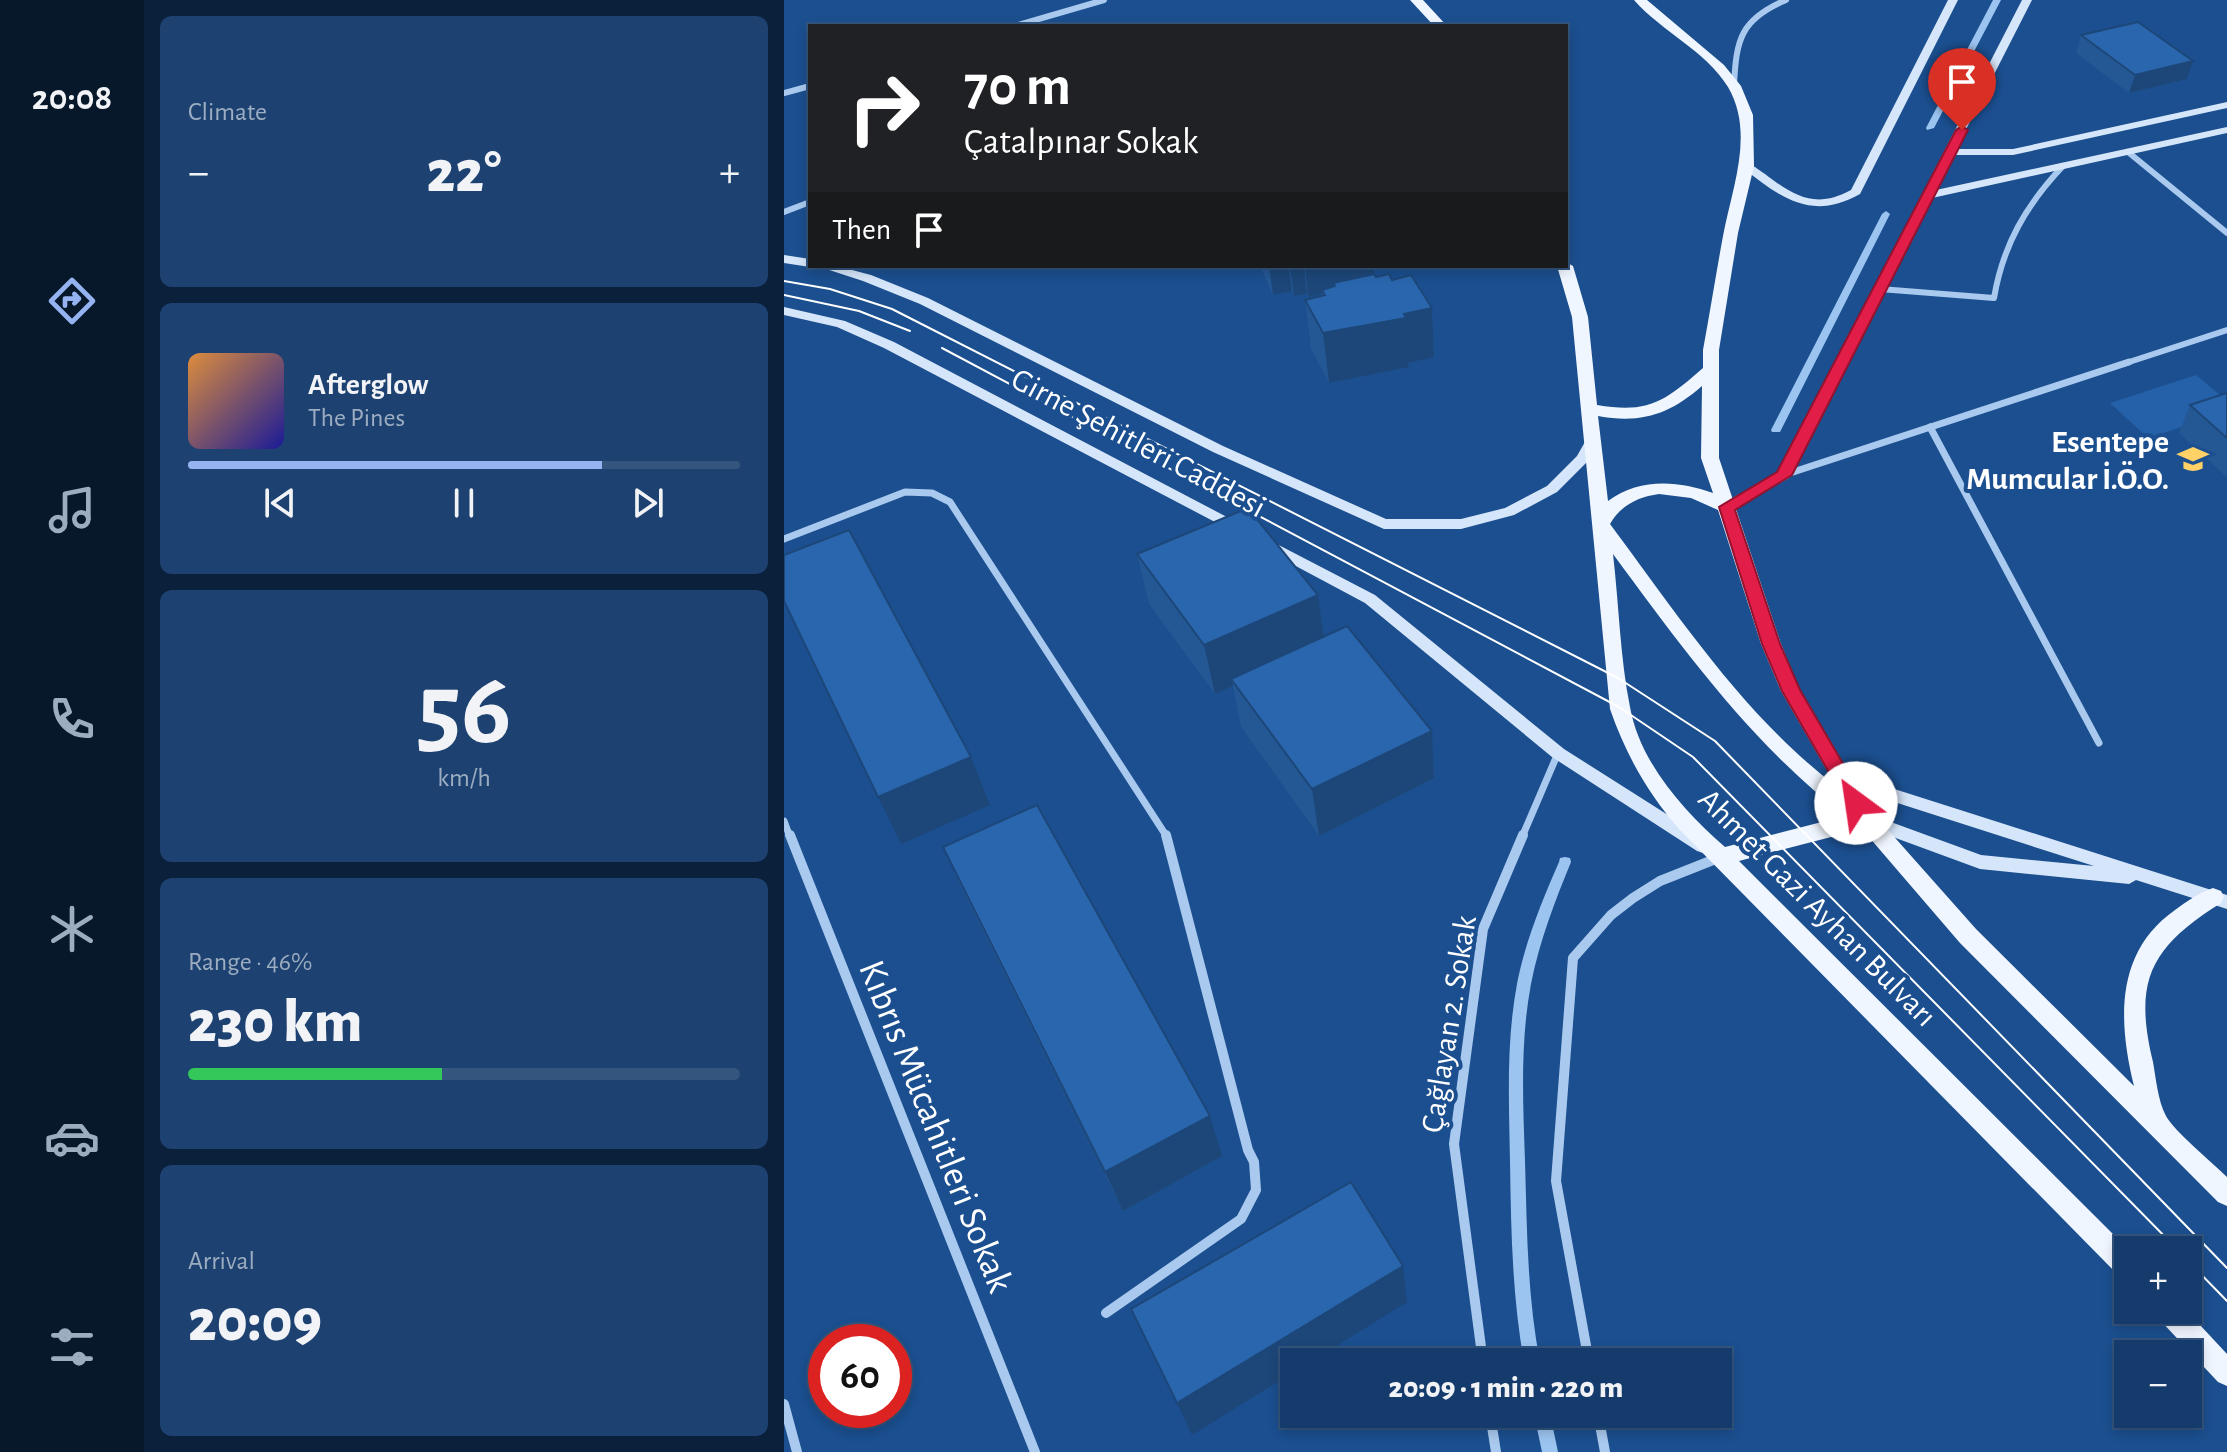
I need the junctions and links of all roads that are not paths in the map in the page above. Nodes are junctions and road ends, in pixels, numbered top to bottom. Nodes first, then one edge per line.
1 (1104, 0) edge
2 (1416, 0) edge
3 (1640, 0) edge
4 (1786, 0) edge
5 (2027, 0) edge
6 (1952, 1) edge
7 (1022, 24) edge
8 (1439, 24) edge
9 (1734, 86) junction
10 (808, 87) edge
11 (784, 93) edge
12 (2227, 105) edge
13 (2227, 130) edge
14 (1951, 152) junction
15 (2128, 152) junction
16 (1747, 166) junction
17 (2063, 166) junction
18 (1928, 195) junction
19 (808, 203) edge
20 (784, 212) edge
21 (2227, 233) edge
22 (784, 259) edge
23 (808, 263) edge
24 (830, 268) edge
25 (1566, 268) edge
26 (1880, 289) junction
27 (784, 311) edge
28 (2227, 330) edge
29 (1711, 369) junction
30 (1590, 409) junction
31 (1930, 427) junction
32 (1591, 443) junction
33 (1784, 475) junction
34 (1727, 507) junction
35 (1600, 523) junction
36 (784, 539) edge
37 (2099, 743) dead end
38 (1558, 753) junction
39 (1841, 778) junction
40 (1866, 819) junction
41 (784, 821) edge
42 (1721, 857) junction
43 (2163, 880) junction
44 (2220, 900) edge
45 (2156, 1124) junction
46 (2227, 1194) edge
47 (2114, 1253) edge
48 (1106, 1313) dead end
49 (2181, 1324) edge
50 (1481, 1348) edge
51 (1586, 1348) edge
52 (2227, 1373) edge
53 (784, 1404) edge
54 (1492, 1428) edge
55 (1601, 1428) edge
56 (797, 1452) edge
57 (1035, 1452) edge
58 (1496, 1452) edge
59 (1605, 1452) edge

1 - 7 street
2 - 8 main road
3 - 9 main road
4 - 9 street
5 - 14 street
6 - 16 street
9 - 16 main road
10 - 11 street
12 - 14 street
13 - 15 street
14 - 18 street
15 - 17 street
15 - 21 street
16 - 29 main road
17 - 18 street
17 - 26 street
18 - 26 street
19 - 20 street
22 - 23 street
24 - 32 street, Girne Şehitleri Caddesi
25 - 30 main road, Ahmet Gazi Ayhan Bulvarı
26 - 33 street
27 - 38 street, Girne Şehitleri Caddesi
28 - 31 street
29 - 30 main road
29 - 34 main road
30 - 32 main road, Ahmet Gazi Ayhan Bulvarı
31 - 33 street
31 - 37 street
32 - 35 main road, Ahmet Gazi Ayhan Bulvarı
33 - 34 street
34 - 35 main road
34 - 39 main road
35 - 40 main road
35 - 42 main road, Ahmet Gazi Ayhan Bulvarı
36 - 48 street
38 - 42 street, Girne Şehitleri Caddesi
38 - 50 street, Çağlayan 2. Sokak
39 - 40 main road
39 - 43 street
40 - 42 main road
40 - 43 street
40 - 45 main road
41 - 57 street, Kıbrıs Mücahitleri Sokak
42 - 47 main road, Ahmet Gazi Ayhan Bulvarı
42 - 51 street
43 - 44 street
44 - 45 main road
45 - 46 main road
49 - 52 main road
53 - 56 street
54 - 58 street
55 - 59 street

